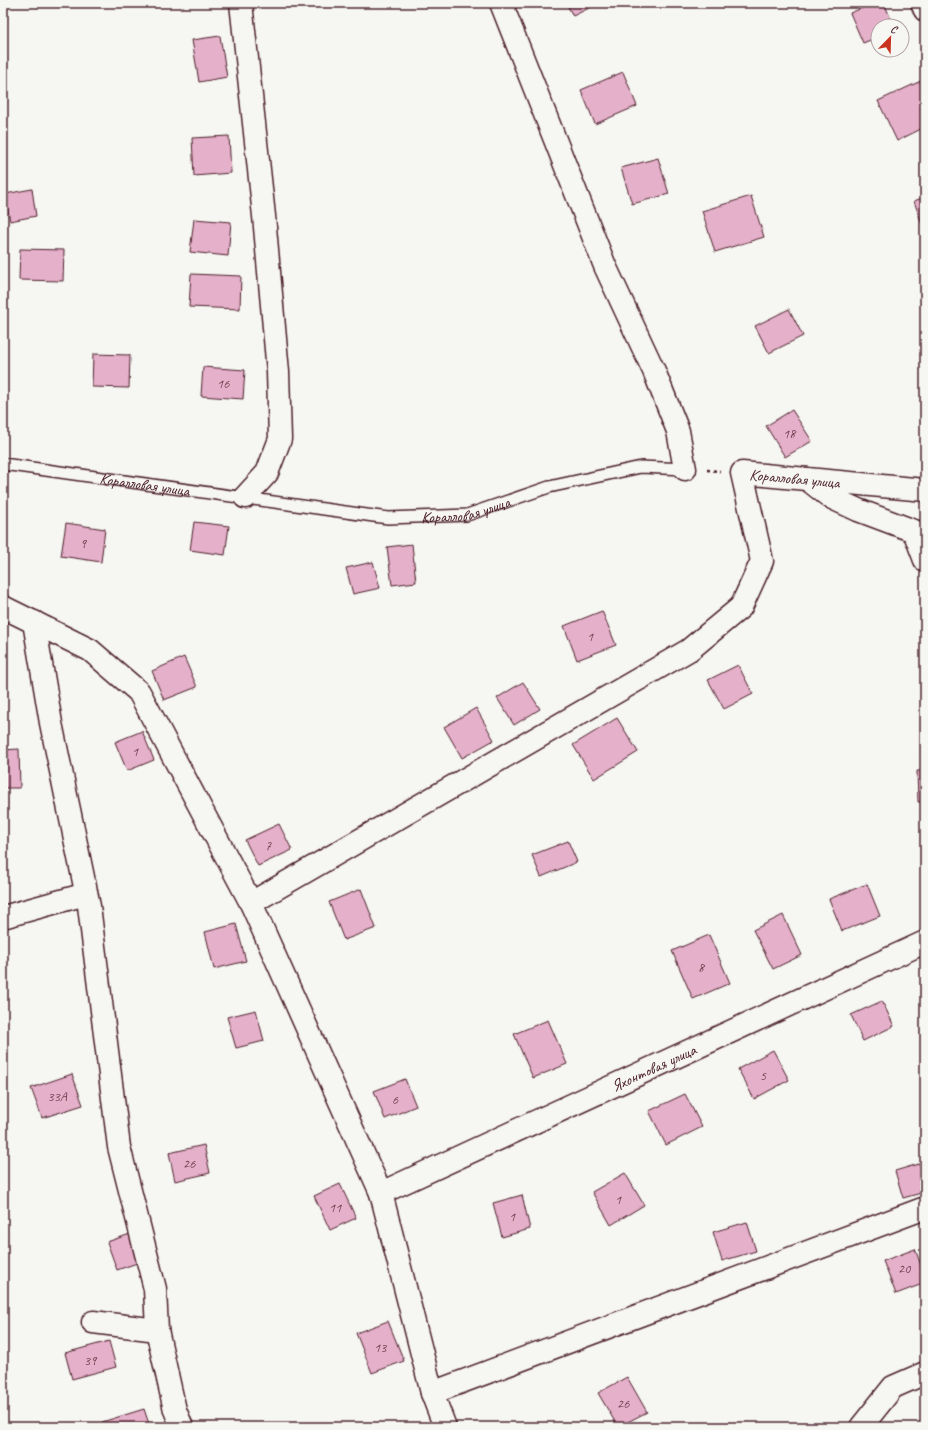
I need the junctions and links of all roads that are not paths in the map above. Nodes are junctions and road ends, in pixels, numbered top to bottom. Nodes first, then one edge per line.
1 (241, 3) edge
2 (501, 3) edge
3 (922, 3) edge
4 (925, 10) edge
5 (3, 464) edge
6 (685, 469) joint
7 (807, 479) junction
8 (925, 490) edge
9 (245, 497) junction
10 (920, 526) edge
11 (925, 560) edge
12 (3, 607) edge
13 (34, 622) junction
14 (86, 894) junction
15 (251, 903) junction
16 (3, 917) edge
17 (925, 942) edge
18 (381, 1193) junction
19 (925, 1208) edge
20 (93, 1322) dead end
21 (157, 1330) junction
22 (925, 1373) edge
23 (432, 1393) junction
24 (182, 1427) edge
25 (445, 1427) edge
26 (861, 1427) edge

1 - 9 street
2 - 6 street
3 - 4 street
5 - 9 lane, Коралловая улица
6 - 9 lane, Коралловая улица
7 - 8 street, Коралловая улица
7 - 10 street
7 - 15 street, Коралловая улица
10 - 11 street
12 - 13 street
13 - 14 street
13 - 15 street
14 - 16 street
14 - 21 street
15 - 18 street
17 - 18 street, Яхонтовая улица
18 - 23 street
19 - 23 street
20 - 21 street
21 - 24 street
22 - 26 street
23 - 25 street

